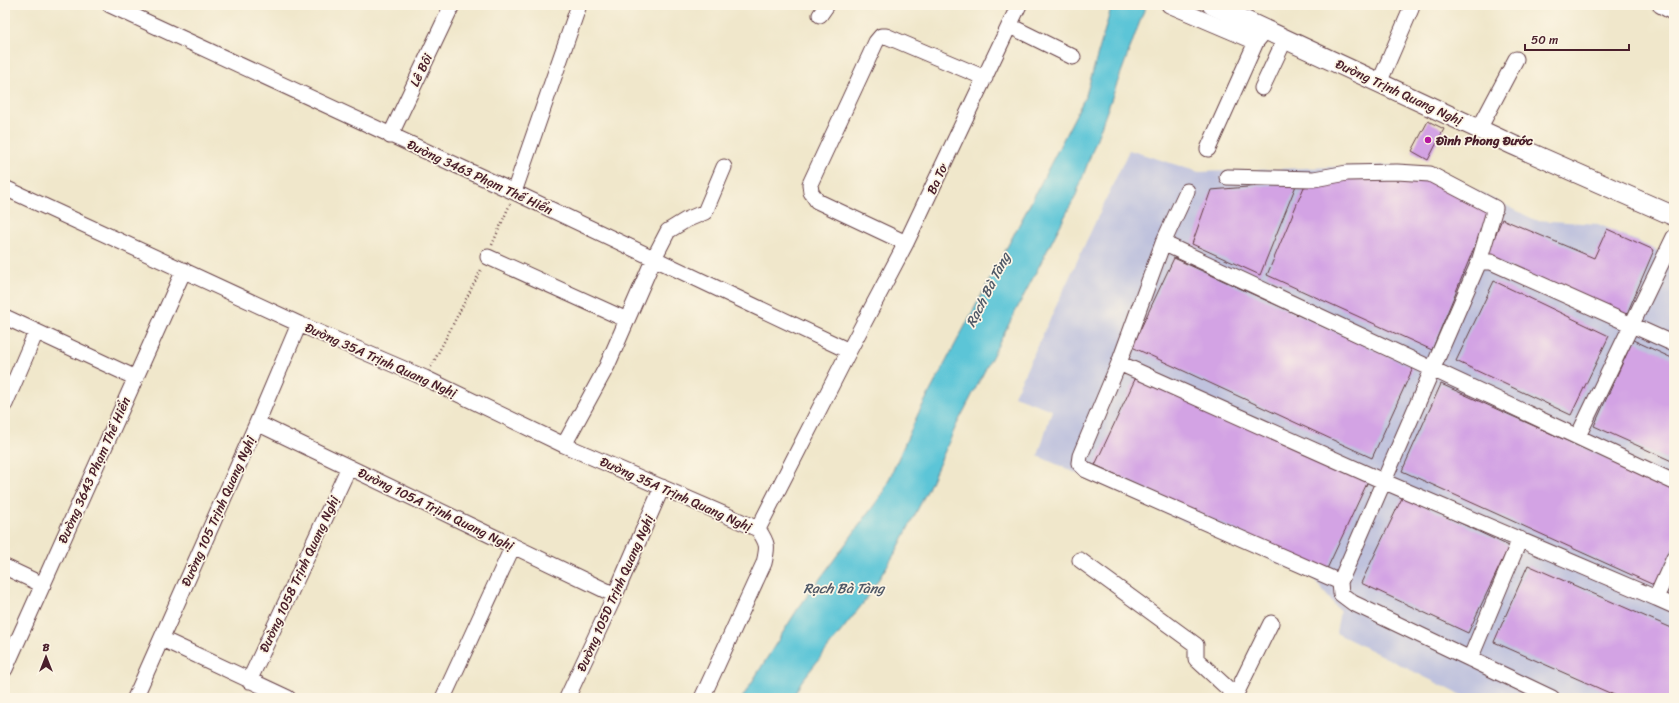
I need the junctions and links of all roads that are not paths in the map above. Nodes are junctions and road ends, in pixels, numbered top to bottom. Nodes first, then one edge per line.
1 (110, 5) edge
2 (452, 5) edge
3 (579, 5) edge
4 (1019, 5) edge
5 (1169, 5) edge
6 (1212, 5) edge
7 (1660, 5) edge
8 (1411, 9) dead end
9 (1674, 13) edge
10 (1010, 26) junction
11 (1261, 36) junction
12 (1285, 39) junction
13 (1073, 57) dead end
14 (1516, 59) dead end
15 (985, 78) junction
16 (1379, 83) junction
17 (1262, 88) dead end
18 (1479, 129) junction
19 (390, 136) junction
20 (1208, 149) dead end
21 (724, 167) dead end
22 (1227, 177) dead end
23 (5, 188) edge
24 (1187, 191) dead end
25 (514, 192) junction
26 (1674, 216) edge
27 (1674, 237) edge
28 (906, 243) junction
29 (1163, 243) junction
30 (488, 257) road end
31 (654, 258) junction
32 (1479, 262) junction
33 (184, 270) junction
34 (5, 317) edge
35 (627, 320) junction
36 (299, 324) junction
37 (1632, 325) junction
38 (36, 332) junction
39 (1674, 344) edge
40 (849, 351) junction
41 (1119, 363) junction
42 (1434, 369) junction
43 (136, 378) junction
44 (5, 404) edge
45 (257, 423) junction
46 (1578, 436) junction
47 (564, 445) junction
48 (349, 467) junction
49 (1384, 482) junction
50 (1674, 482) edge
51 (662, 487) junction
52 (758, 529) junction
53 (1520, 539) junction
54 (513, 546) junction
55 (1674, 558) edge
56 (1080, 560) dead end
57 (5, 567) edge
58 (1340, 582) junction
59 (43, 585) junction
60 (616, 595) junction
61 (1656, 598) junction
62 (1674, 606) edge
63 (1271, 623) dead end
64 (162, 639) junction
65 (1470, 659) junction
66 (5, 669) edge
67 (249, 681) junction
68 (280, 696) edge
69 (1234, 696) edge
70 (135, 698) edge
71 (443, 698) edge
72 (567, 698) edge
73 (702, 698) edge
74 (1552, 698) edge

1 - 19 street, Đường 3463 Phạm Thế Hiển
2 - 19 street, Lê Bôi
3 - 25 street
4 - 10 street, Ba Tơ
5 - 11 street
6 - 11 main road, Đường Trịnh Quang Nghị
7 - 9 street
8 - 16 street
10 - 13 street
10 - 15 street, Ba Tơ
11 - 12 main road, Đường Trịnh Quang Nghị
11 - 20 street
12 - 16 main road, Đường Trịnh Quang Nghị
12 - 17 street
14 - 18 street
15 - 28 street, Ba Tơ
15 - 28 street
16 - 18 main road, Đường Trịnh Quang Nghị
18 - 26 main road, Đường Trịnh Quang Nghị
19 - 25 street, Đường 3463 Phạm Thế Hiển
21 - 31 street
22 - 32 street
23 - 33 street, Đường 35A Trịnh Quang Nghị
24 - 29 street
25 - 31 street, Đường 3463 Phạm Thế Hiển
27 - 37 street
28 - 40 street, Ba Tơ
29 - 41 street
29 - 42 street
30 - 35 street
31 - 35 street
31 - 40 street, Đường 3463 Phạm Thế Hiển
32 - 37 street
32 - 42 street
33 - 36 street, Đường 35A Trịnh Quang Nghị
33 - 43 street, Đường 3643 Phạm Thế Hiển
34 - 38 street
35 - 47 street
36 - 45 street, Đường 105 Trịnh Quang Nghị
36 - 47 street, Đường 35A Trịnh Quang Nghị
37 - 39 street
37 - 46 street
38 - 43 street
38 - 44 street
40 - 52 street, Ba Tơ
41 - 49 street
41 - 58 street
42 - 46 street
42 - 49 street
43 - 59 street, Đường 3643 Phạm Thế Hiển
45 - 48 street, Đường 105A Trịnh Quang Nghị
45 - 64 street, Đường 105 Trịnh Quang Nghị
46 - 50 street
47 - 51 street, Đường 35A Trịnh Quang Nghị
48 - 54 street, Đường 105A Trịnh Quang Nghị
48 - 67 street, Đường 1058 Trịnh Quang Nghị
49 - 53 street
49 - 58 street
51 - 52 street, Đường 35A Trịnh Quang Nghị
51 - 60 street, Đường 105D Trịnh Quang Nghị
52 - 73 street
53 - 61 street
53 - 65 street
54 - 60 street, Đường 105A Trịnh Quang Nghị
54 - 71 street
55 - 61 street
56 - 69 street
57 - 59 street
58 - 65 street
59 - 66 street, Đường 3643 Phạm Thế Hiển
60 - 72 street, Đường 105D Trịnh Quang Nghị
61 - 62 street
63 - 69 street
64 - 67 street
64 - 70 street, Đường 105 Trịnh Quang Nghị
65 - 74 street
67 - 68 street

